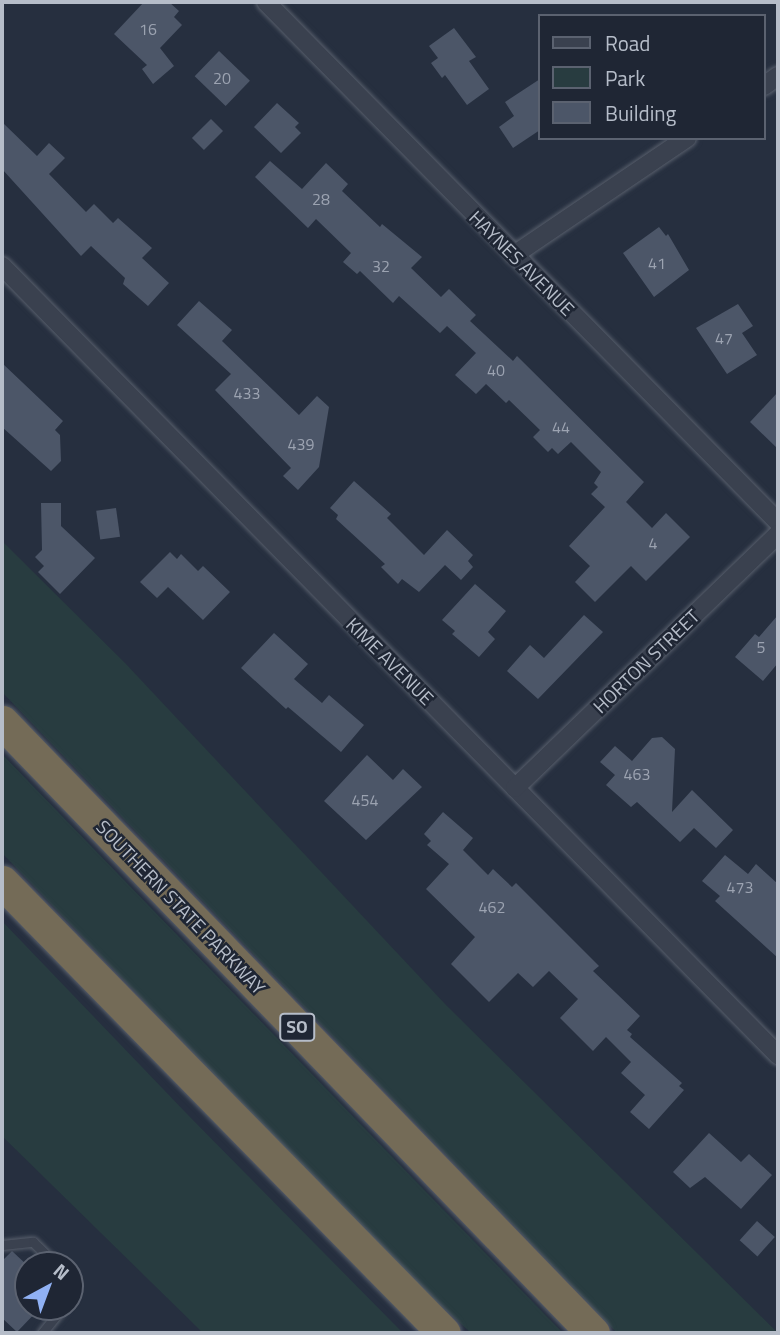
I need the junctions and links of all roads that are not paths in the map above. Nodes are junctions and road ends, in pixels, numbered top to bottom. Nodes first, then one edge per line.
1 (266, 2) edge
2 (684, 140) edge
3 (514, 255) junction
4 (2, 266) edge
5 (778, 522) edge
6 (778, 534) edge
7 (2, 722) edge
8 (515, 788) junction
9 (2, 882) edge
10 (778, 1055) edge
11 (2, 1245) edge
12 (42, 1251) edge
13 (443, 1333) edge
14 (593, 1333) edge

1 - 3 street, HAYNES AVENUE
2 - 3 street
3 - 5 street, HAYNES AVENUE
4 - 8 street, KIME AVENUE
6 - 8 street, HORTON STREET
7 - 14 highway, SOUTHERN STATE PARKWAY / SO
8 - 10 street, KIME AVENUE
9 - 13 highway
11 - 12 lane

